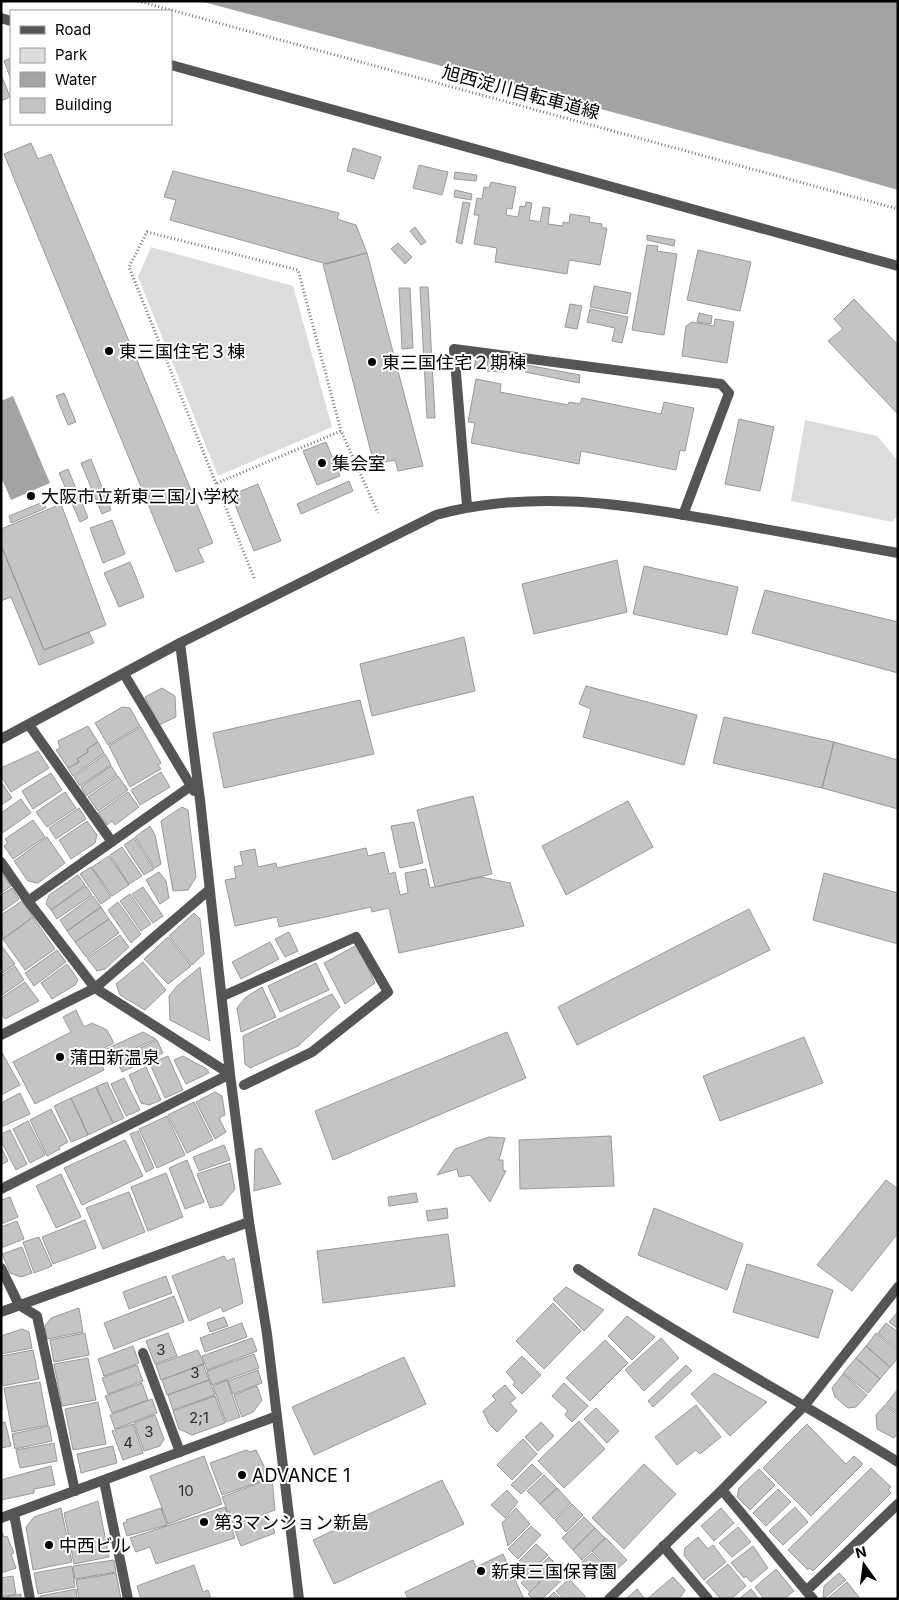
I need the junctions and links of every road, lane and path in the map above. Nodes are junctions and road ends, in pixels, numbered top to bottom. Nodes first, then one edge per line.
1 (138, 1) edge
2 (171, 10) edge
3 (172, 10) edge
4 (172, 65) edge
5 (898, 209) edge
6 (898, 266) edge
7 (341, 432) junction
8 (217, 483) junction
9 (468, 506) junction
10 (378, 513) dead end
11 (683, 514) junction
12 (898, 553) edge
13 (254, 578) dead end
14 (180, 643) junction
15 (124, 674) junction
16 (29, 725) junction
17 (1, 739) edge
18 (191, 786) junction
19 (200, 800) junction
20 (112, 842) junction
21 (1, 862) edge
22 (209, 890) junction
23 (28, 901) junction
24 (95, 988) junction
25 (223, 996) junction
26 (1, 1034) edge
27 (230, 1074) junction
28 (244, 1085) dead end
29 (1, 1189) edge
30 (249, 1222) junction
31 (1, 1268) edge
32 (578, 1269) dead end
33 (898, 1287) edge
34 (19, 1305) junction
35 (1, 1312) edge
36 (143, 1353) dead end
37 (805, 1405) junction
38 (277, 1416) junction
39 (180, 1452) junction
40 (898, 1462) edge
41 (104, 1481) junction
42 (722, 1490) junction
43 (75, 1491) junction
44 (898, 1504) edge
45 (14, 1514) junction
46 (1, 1518) edge
47 (663, 1546) junction
48 (809, 1595) edge
49 (30, 1599) edge
50 (128, 1599) edge
51 (299, 1599) edge
52 (609, 1599) edge
53 (708, 1599) edge

1 - 2 path, 旭西淀川自転車道線
3 - 5 path, 旭西淀川自転車道線
4 - 6 street
7 - 8 path
7 - 8 path
7 - 10 path
8 - 13 path
9 - 11 street
9 - 11 street
9 - 14 street
11 - 12 street
14 - 15 street
14 - 19 street
15 - 16 street
15 - 18 street
16 - 17 street
16 - 20 street
18 - 19 street
18 - 20 street
19 - 22 street
20 - 23 street
21 - 23 street
22 - 24 street
22 - 25 street
23 - 24 street
24 - 26 street
24 - 27 street
25 - 27 street
25 - 28 street
27 - 29 street
27 - 30 street
30 - 34 street
30 - 38 street
31 - 34 street
32 - 37 street
33 - 37 street
34 - 35 street
34 - 43 street
36 - 39 street
37 - 40 street
37 - 42 street
38 - 39 street
38 - 51 street
39 - 41 street
41 - 43 street
41 - 50 street
42 - 47 street
42 - 48 street
43 - 45 street
44 - 48 street
45 - 46 street
45 - 49 street
47 - 52 street
47 - 53 street

